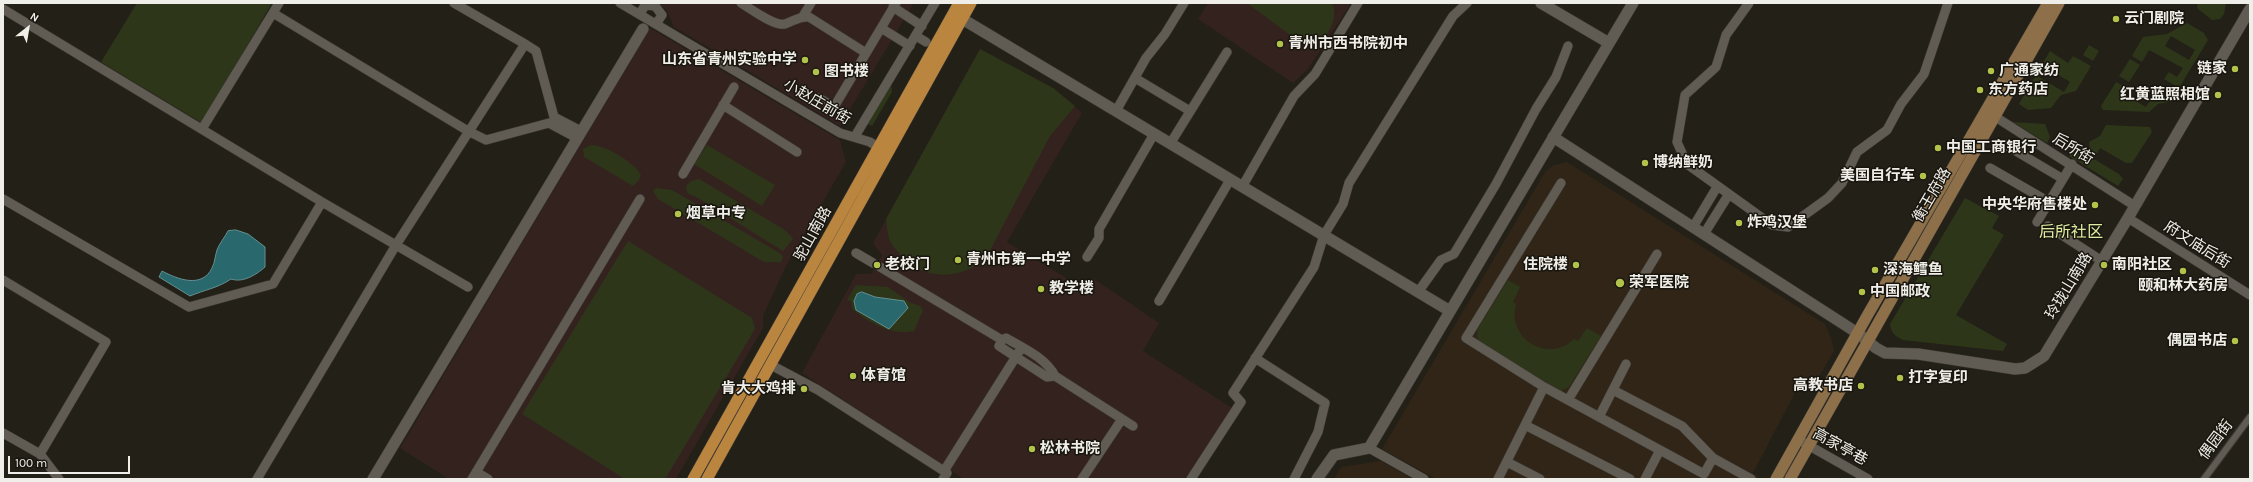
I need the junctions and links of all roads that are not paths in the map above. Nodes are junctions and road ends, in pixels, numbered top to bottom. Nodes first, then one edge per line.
1 (279, 3) edge
2 (454, 3) edge
3 (620, 3) edge
4 (741, 3) edge
5 (811, 3) edge
6 (935, 3) edge
7 (959, 3) edge
8 (971, 3) edge
9 (1184, 3) edge
10 (1358, 3) edge
11 (1467, 3) edge
12 (1541, 3) edge
13 (1632, 3) edge
14 (1750, 3) edge
15 (1948, 3) edge
16 (2048, 3) edge
17 (2059, 3) edge
18 (656, 5) edge
19 (894, 5) edge
20 (3, 9) edge
21 (2250, 9) edge
22 (272, 13) junction
23 (640, 14) junction
24 (803, 16) junction
25 (958, 16) junction
26 (656, 24) junction
27 (922, 26) junction
28 (881, 28) junction
29 (643, 29) dead end
30 (916, 36) junction
31 (926, 42) dead end
32 (1609, 43) junction
33 (525, 44) junction
34 (910, 46) junction
35 (1568, 46) dead end
36 (1227, 52) dead end
37 (866, 53) junction
38 (1134, 78) junction
39 (734, 87) dead end
40 (819, 98) dead end
41 (723, 105) junction
42 (1116, 111) junction
43 (1190, 111) junction
44 (1994, 116) junction
45 (202, 130) junction
46 (468, 131) junction
47 (857, 133) dead end
48 (579, 134) junction
49 (1154, 134) junction
50 (1553, 138) junction
51 (1170, 144) junction
52 (2004, 144) dead end
53 (879, 148) junction
54 (797, 152) dead end
55 (2072, 164) junction
56 (1990, 168) dead end
57 (683, 174) dead end
58 (2063, 179) junction
59 (1230, 180) junction
60 (1561, 183) dead end
61 (1242, 187) junction
62 (1717, 187) junction
63 (1729, 194) junction
64 (3, 199) edge
65 (640, 199) dead end
66 (322, 202) junction
67 (2049, 202) junction
68 (2136, 206) junction
69 (2128, 218) junction
70 (2036, 222) dead end
71 (2048, 226) dead end
72 (1693, 227) junction
73 (1704, 234) junction
74 (1324, 236) junction
75 (396, 245) junction
76 (856, 253) dead end
77 (1657, 254) dead end
78 (1087, 257) dead end
79 (2102, 261) junction
80 (3, 280) edge
81 (468, 287) dead end
82 (1418, 292) junction
83 (2250, 295) edge
84 (1159, 301) dead end
85 (1450, 311) junction
86 (1864, 337) junction
87 (1002, 340) junction
88 (1022, 347) junction
89 (1016, 358) junction
90 (1255, 358) junction
91 (1626, 364) dead end
92 (771, 365) junction
93 (1055, 376) junction
94 (1544, 388) junction
95 (1612, 390) junction
96 (1568, 400) junction
97 (1599, 417) junction
98 (2250, 417) edge
99 (1122, 419) junction
100 (1525, 425) junction
101 (1133, 426) dead end
102 (3, 433) edge
103 (1799, 440) junction
104 (1808, 446) junction
105 (1369, 448) junction
106 (1660, 450) junction
107 (40, 454) junction
108 (1713, 458) junction
109 (1507, 462) junction
110 (474, 476) edge
111 (944, 477) edge
112 (59, 479) edge
113 (257, 479) edge
114 (373, 479) edge
115 (488, 479) edge
116 (693, 479) edge
117 (707, 479) edge
118 (1082, 479) edge
119 (1191, 479) edge
120 (1294, 479) edge
121 (1317, 479) edge
122 (1424, 479) edge
123 (1498, 479) edge
124 (1540, 479) edge
125 (1630, 479) edge
126 (1645, 479) edge
127 (1751, 479) edge
128 (1776, 479) edge
129 (1790, 479) edge
130 (1868, 479) edge
131 (2204, 479) edge

1 - 22 street
2 - 33 street
3 - 23 street, 小赵庄前街
4 - 24 street
5 - 24 street
6 - 27 street
7 - 25 main road, 驼山南路
8 - 25 main road, 驼山南路
9 - 38 street
10 - 61 street
11 - 74 street
12 - 32 street
13 - 32 street
14 - 62 street
15 - 63 street
16 - 86 main road, 衡王府路
17 - 44 main road, 衡王府路
18 - 23 street
18 - 26 street
19 - 27 street
19 - 28 street
20 - 45 street
21 - 68 street, 玲珑山南路
22 - 45 street
22 - 46 street
23 - 26 street, 小赵庄前街
24 - 37 street
25 - 42 street
25 - 53 main road, 驼山南路
25 - 92 main road, 驼山南路
26 - 53 street, 小赵庄前街
27 - 30 street
28 - 34 street
28 - 37 street
29 - 48 street
30 - 31 street
30 - 34 street
32 - 50 street
33 - 46 street
33 - 48 street
34 - 47 street
35 - 82 street
36 - 43 street
37 - 40 street
38 - 42 street
38 - 43 street
39 - 41 street
41 - 54 street
41 - 57 street
42 - 49 street
43 - 51 street
44 - 55 street, 后所街
44 - 86 main road, 衡王府路
45 - 66 street
46 - 48 street
46 - 75 street
48 - 114 street
49 - 51 street
49 - 78 street
50 - 72 street, 玲珑山南路
50 - 85 street
51 - 59 street
52 - 58 street
53 - 116 main road, 驼山南路
55 - 58 street
55 - 68 street, 后所街
56 - 67 street
58 - 67 street
59 - 61 street
59 - 84 street
60 - 94 street
61 - 74 street
62 - 63 street
62 - 72 street
63 - 73 street
64 - 66 street
65 - 110 street
66 - 75 street
67 - 70 street
68 - 69 street, 玲珑山南路
69 - 79 street, 玲珑山南路
69 - 83 street, 府文庙后街
71 - 79 street
72 - 73 street, 玲珑山南路
73 - 86 street, 玲珑山南路
74 - 82 street
74 - 90 street
75 - 81 street
75 - 113 street
76 - 87 street
77 - 96 street
79 - 86 street, 玲珑山南路
80 - 107 street
82 - 85 street
85 - 105 street
86 - 103 main road
86 - 104 main road
87 - 88 street
87 - 89 street
88 - 89 street
88 - 93 street
89 - 93 street
89 - 111 street
90 - 119 street
90 - 120 street
91 - 95 street
92 - 111 street
92 - 117 main road, 驼山南路
93 - 99 street
94 - 96 street
94 - 100 street
95 - 97 street
95 - 108 street
96 - 97 street
97 - 106 street
98 - 131 street, 偶园街
99 - 101 street
99 - 118 street
100 - 109 street
100 - 125 street
102 - 107 street
103 - 104 street, 高家亭巷
103 - 128 main road
104 - 129 main road
104 - 130 street, 高家亭巷
105 - 121 street
105 - 122 street
106 - 108 street
106 - 126 street
107 - 112 street
108 - 127 street
109 - 123 street
109 - 124 street
110 - 115 street

